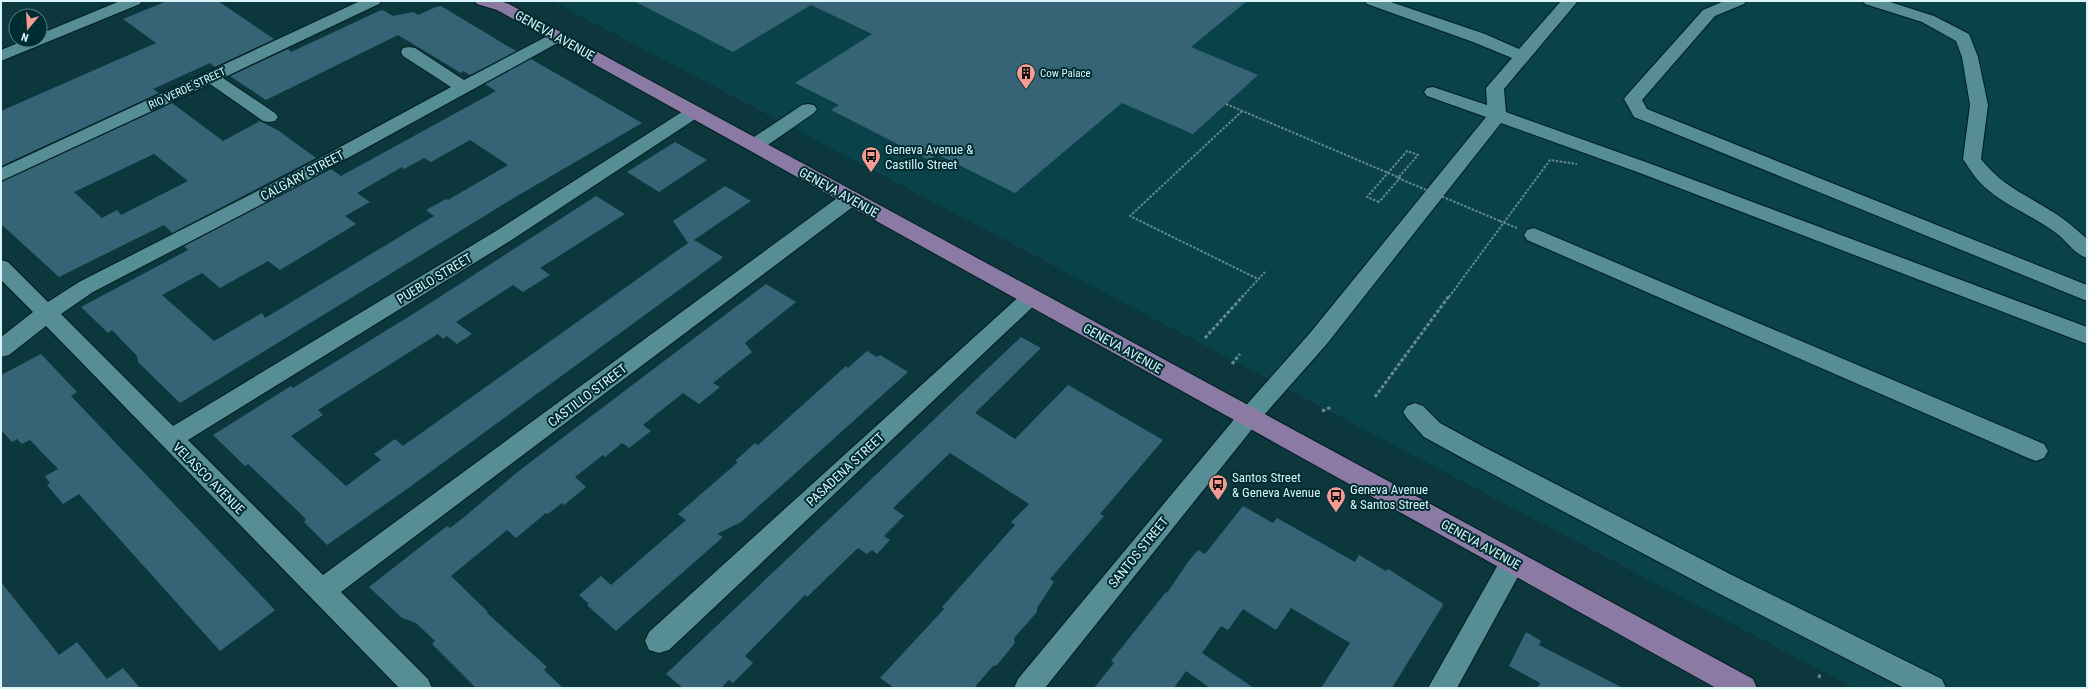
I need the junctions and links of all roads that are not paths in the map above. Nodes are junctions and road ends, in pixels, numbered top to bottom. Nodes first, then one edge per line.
1 (134, 1) edge
2 (374, 1) edge
3 (483, 1) edge
4 (1373, 1) edge
5 (1570, 1) edge
6 (1738, 1) edge
7 (1871, 1) edge
8 (500, 4) edge
9 (557, 36) junction
10 (409, 52) dead end
11 (1, 56) edge
12 (1523, 56) junction
13 (211, 77) junction
14 (464, 87) junction
15 (1433, 92) dead end
16 (808, 109) dead end
17 (694, 112) junction
18 (1496, 116) junction
19 (269, 117) dead end
20 (755, 145) junction
21 (1, 175) edge
22 (851, 198) junction
23 (1534, 235) dead end
24 (2087, 251) edge
25 (1, 267) edge
26 (2087, 293) edge
27 (1031, 297) junction
28 (47, 313) junction
29 (2087, 336) edge
30 (1, 349) edge
31 (1415, 412) dead end
32 (1249, 417) junction
33 (170, 439) junction
34 (2036, 451) dead end
35 (1513, 562) junction
36 (322, 591) junction
37 (659, 641) dead end
38 (418, 688) edge
39 (1028, 688) edge
40 (1442, 688) edge
41 (1743, 688) edge
42 (1932, 688) edge

1 - 11 street
2 - 13 street, RIO VERDE STREET
3 - 8 main road, GENEVA AVENUE
4 - 12 street
5 - 12 street
6 - 26 street
7 - 24 street
8 - 9 main road, GENEVA AVENUE
9 - 14 street, CALGARY STREET
9 - 17 main road, GENEVA AVENUE
10 - 14 street
12 - 18 street
13 - 19 street
13 - 21 street, RIO VERDE STREET
14 - 28 street, CALGARY STREET
15 - 18 street
16 - 20 street
17 - 20 main road, GENEVA AVENUE
17 - 33 street, PUEBLO STREET
18 - 29 street
18 - 32 street, SANTOS STREET
20 - 22 main road, GENEVA AVENUE
22 - 27 main road, GENEVA AVENUE
22 - 36 street, CASTILLO STREET
23 - 34 street
25 - 28 street, VELASCO AVENUE
27 - 32 main road, GENEVA AVENUE
27 - 37 street, PASADENA STREET
28 - 30 street, CALGARY STREET
28 - 33 street, VELASCO AVENUE
31 - 42 street
32 - 35 main road, GENEVA AVENUE
32 - 39 street, SANTOS STREET
33 - 36 street, VELASCO AVENUE
35 - 40 street
35 - 41 main road, GENEVA AVENUE
36 - 38 street, VELASCO AVENUE

